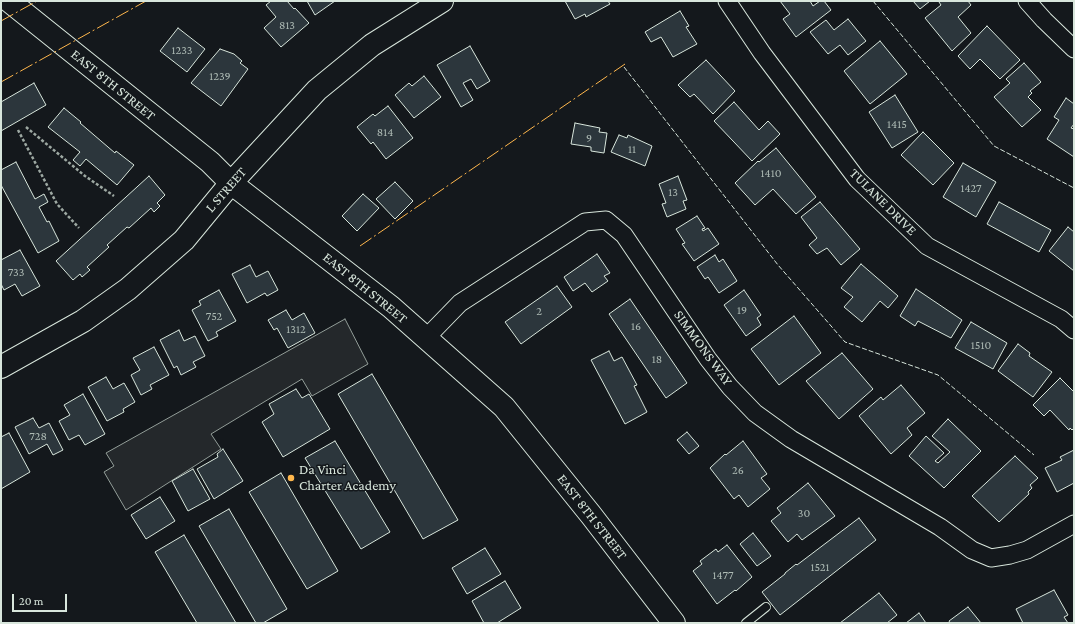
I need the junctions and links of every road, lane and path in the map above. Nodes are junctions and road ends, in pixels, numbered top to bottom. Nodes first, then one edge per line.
1 (9, 1) edge
2 (442, 1) edge
3 (726, 1) edge
4 (1027, 1) edge
5 (1074, 49) edge
6 (26, 127) dead end
7 (18, 130) dead end
8 (231, 183) junction
9 (114, 196) dead end
10 (78, 228) dead end
11 (1074, 330) edge
12 (426, 338) junction
13 (1, 367) edge
14 (1074, 524) edge
15 (766, 607) dead end
16 (674, 623) edge
17 (746, 623) edge

1 - 8 street, EAST 8TH STREET
2 - 8 street, L STREET
3 - 11 street, TULANE DRIVE
4 - 5 street
6 - 9 path
7 - 10 path
8 - 12 street, EAST 8TH STREET
8 - 13 street, L STREET
12 - 14 street, SIMMONS WAY
12 - 16 street, EAST 8TH STREET
15 - 17 lane

